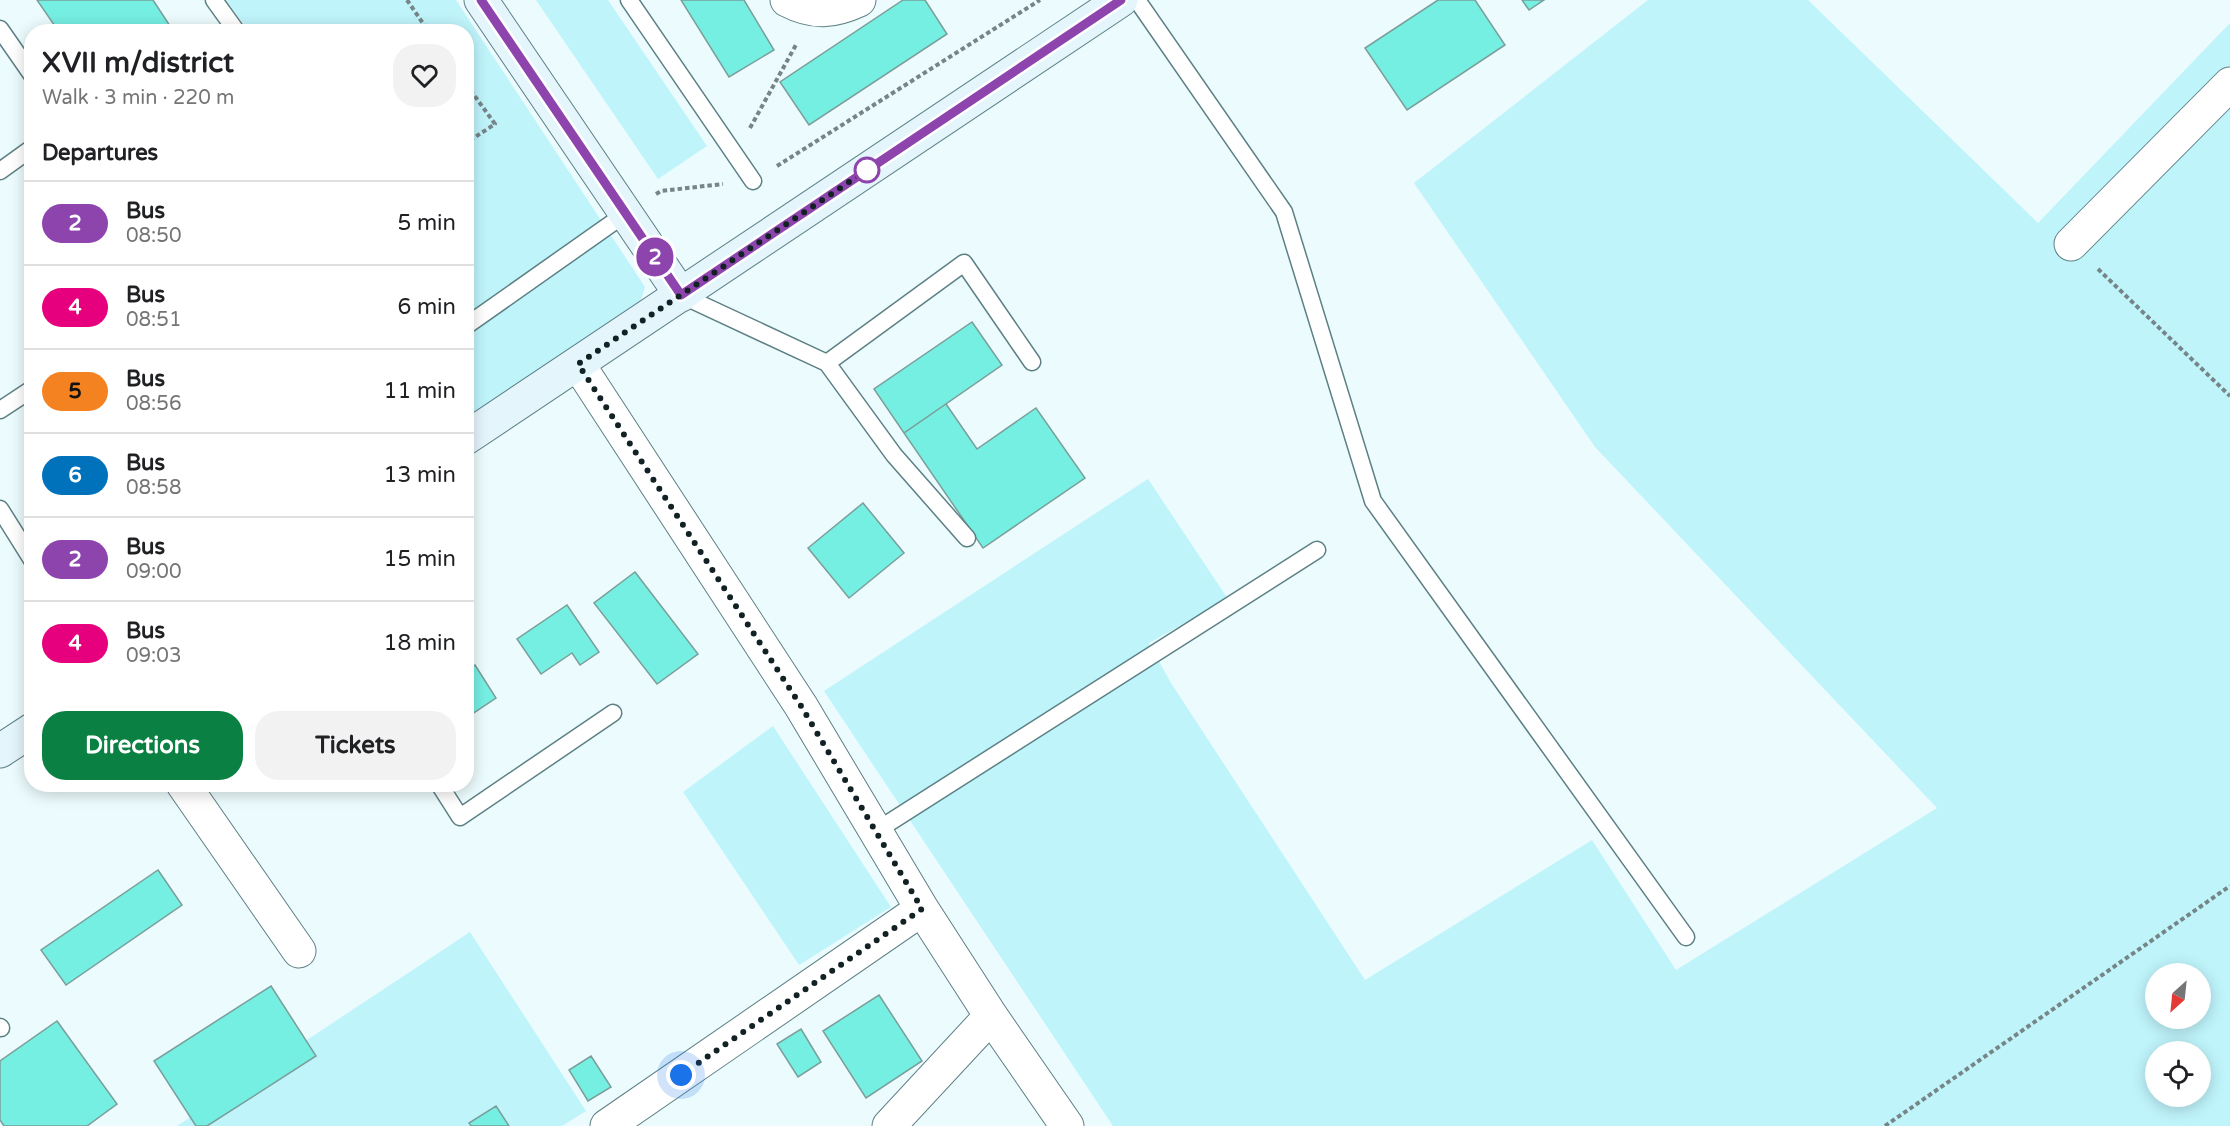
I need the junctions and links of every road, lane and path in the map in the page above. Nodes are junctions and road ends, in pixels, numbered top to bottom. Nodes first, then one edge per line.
1 (214, 0) edge
2 (407, 0) edge
3 (481, 0) edge
4 (629, 0) edge
5 (860, 0) edge
6 (1040, 0) edge
7 (1121, 0) edge
8 (1137, 0) edge
9 (801, 5) edge
10 (231, 24) edge
11 (424, 24) edge
12 (0, 29) edge
13 (24, 64) edge
14 (2230, 84) edge
15 (474, 95) edge
16 (474, 138) edge
17 (24, 154) edge
18 (735, 156) junction
19 (0, 171) edge
20 (753, 181) junction
21 (625, 214) junction
22 (2072, 244) joint
23 (681, 295) junction
24 (474, 320) edge
25 (1032, 362) dead end
26 (826, 363) junction
27 (578, 364) junction
28 (24, 394) edge
29 (2230, 396) edge
30 (0, 410) edge
31 (474, 433) edge
32 (0, 509) edge
33 (968, 538) dead end
34 (24, 547) edge
35 (1317, 550) dead end
36 (613, 713) dead end
37 (24, 735) edge
38 (0, 751) edge
39 (189, 792) edge
40 (444, 792) edge
41 (876, 831) junction
42 (2230, 886) edge
43 (922, 909) junction
44 (1686, 937) dead end
45 (299, 951) dead end
46 (991, 1016) junction
47 (607, 1126) edge
48 (890, 1126) edge
49 (1067, 1126) edge
50 (1885, 1126) edge

1 - 10 lane
2 - 11 path
3 - 21 main road
4 - 18 lane
5 - 9 street
6 - 20 path
7 - 23 main road
8 - 44 lane
9 - 18 path
12 - 13 lane
14 - 22 street
15 - 16 path
17 - 19 lane
18 - 20 lane
20 - 21 path
21 - 23 main road
21 - 24 lane
22 - 29 path
23 - 26 lane
23 - 27 main road
25 - 26 lane
26 - 33 lane
27 - 31 main road
27 - 41 street
28 - 30 lane
32 - 34 lane
35 - 41 lane
36 - 40 lane
37 - 38 main road
39 - 45 street
41 - 43 street
42 - 50 path
43 - 46 street
43 - 47 street
46 - 48 street
46 - 49 street

